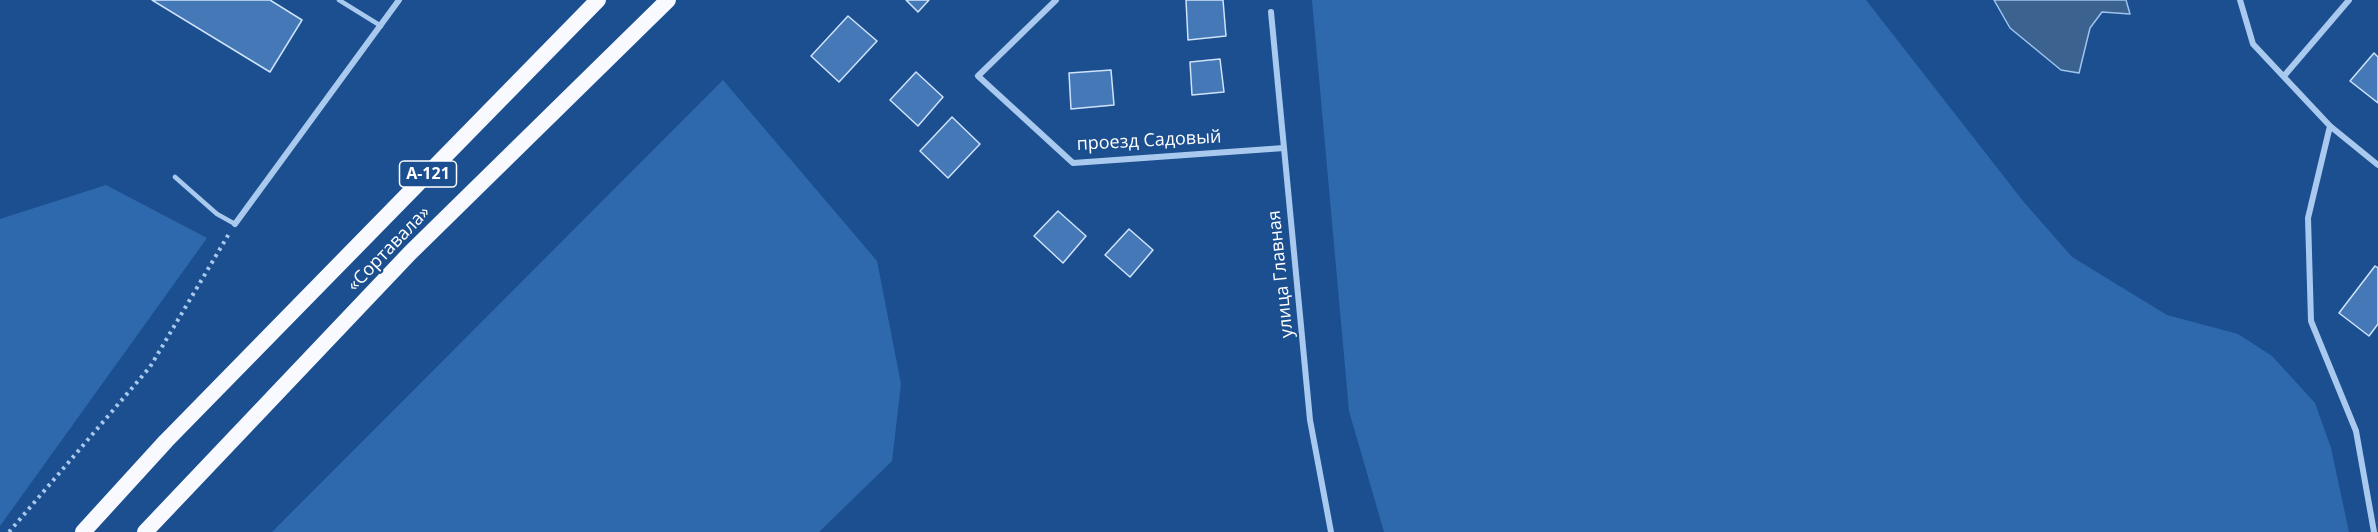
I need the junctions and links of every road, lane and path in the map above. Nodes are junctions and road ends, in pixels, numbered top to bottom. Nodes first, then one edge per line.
1 (339, 0) edge
2 (399, 0) edge
3 (598, 0) edge
4 (668, 0) edge
5 (1056, 0) edge
6 (2240, 0) edge
7 (2349, 0) edge
8 (1271, 12) dead end
9 (381, 26) junction
10 (2284, 76) junction
11 (2330, 126) junction
12 (1284, 148) junction
13 (2378, 165) edge
14 (175, 177) dead end
15 (235, 224) junction
16 (9, 532) edge
17 (83, 532) edge
18 (145, 532) edge
19 (1331, 532) edge
20 (2374, 532) edge

1 - 9 lane
2 - 9 street
3 - 17 highway, «Сортавала» / А-121
4 - 18 highway, «Сортавала» / А-121
5 - 12 street, проезд Садовый
6 - 10 street
7 - 10 street
8 - 12 street, улица Главная
9 - 15 street
10 - 11 street
11 - 13 street
11 - 20 street
12 - 19 street, улица Главная
14 - 15 lane
15 - 16 path

